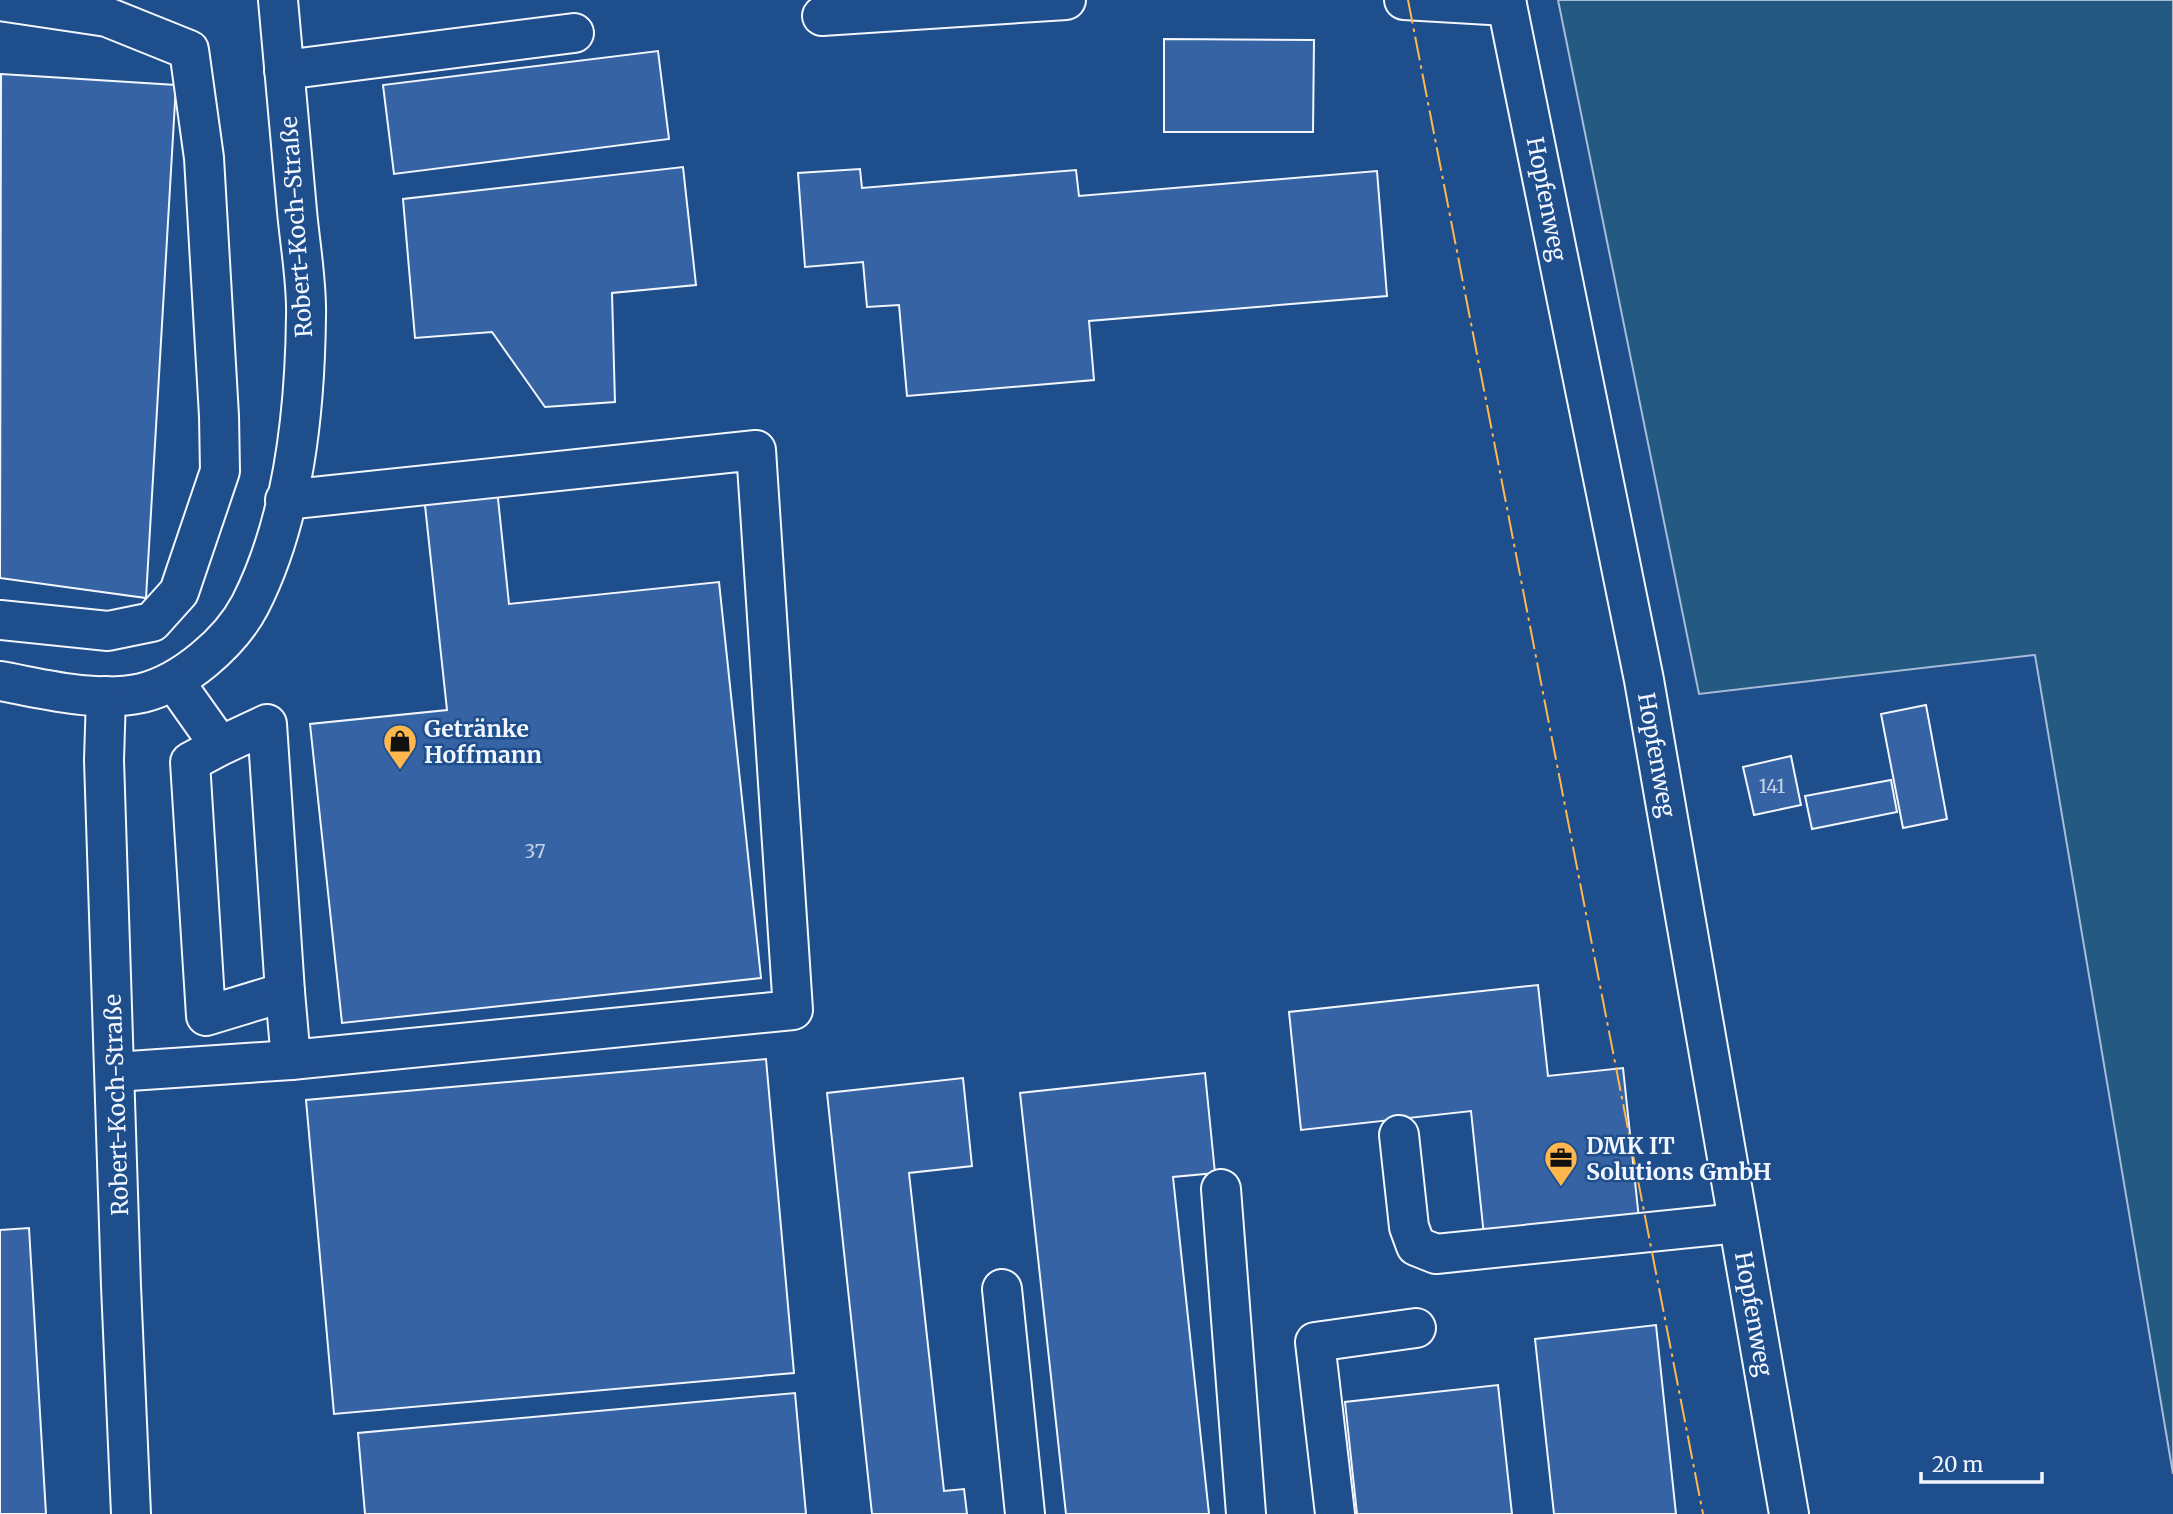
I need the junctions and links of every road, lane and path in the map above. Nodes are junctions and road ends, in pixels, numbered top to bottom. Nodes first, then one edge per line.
1 (278, 0) edge
2 (1066, 0) edge
3 (1404, 0) edge
4 (0, 1) edge
5 (1507, 3) edge
6 (822, 16) dead end
7 (574, 33) dead end
8 (284, 70) junction
9 (285, 500) junction
10 (0, 621) edge
11 (0, 681) edge
12 (174, 681) junction
13 (106, 696) junction
14 (220, 746) junction
15 (285, 992) junction
16 (291, 1060) junction
17 (115, 1072) junction
18 (1399, 1135) dead end
19 (1221, 1189) dead end
20 (1738, 1223) junction
21 (1002, 1289) dead end
22 (1416, 1328) dead end
23 (131, 1514) edge
24 (1025, 1514) edge
25 (1247, 1514) edge
26 (1335, 1514) edge
27 (1789, 1514) edge

1 - 8 street, Robert-Koch-Straße
2 - 6 street
3 - 5 street
4 - 10 street
5 - 20 street, Hopfenweg
7 - 8 street
8 - 9 street, Robert-Koch-Straße
9 - 12 street, Robert-Koch-Straße
9 - 16 street
11 - 13 street, Robert-Koch-Straße
12 - 13 street, Robert-Koch-Straße
12 - 14 street
13 - 17 street, Robert-Koch-Straße
14 - 15 street
14 - 15 street
15 - 16 street
16 - 17 street
17 - 23 street, Robert-Koch-Straße
18 - 20 street
19 - 25 street
20 - 27 street, Hopfenweg
21 - 24 street
22 - 26 street

